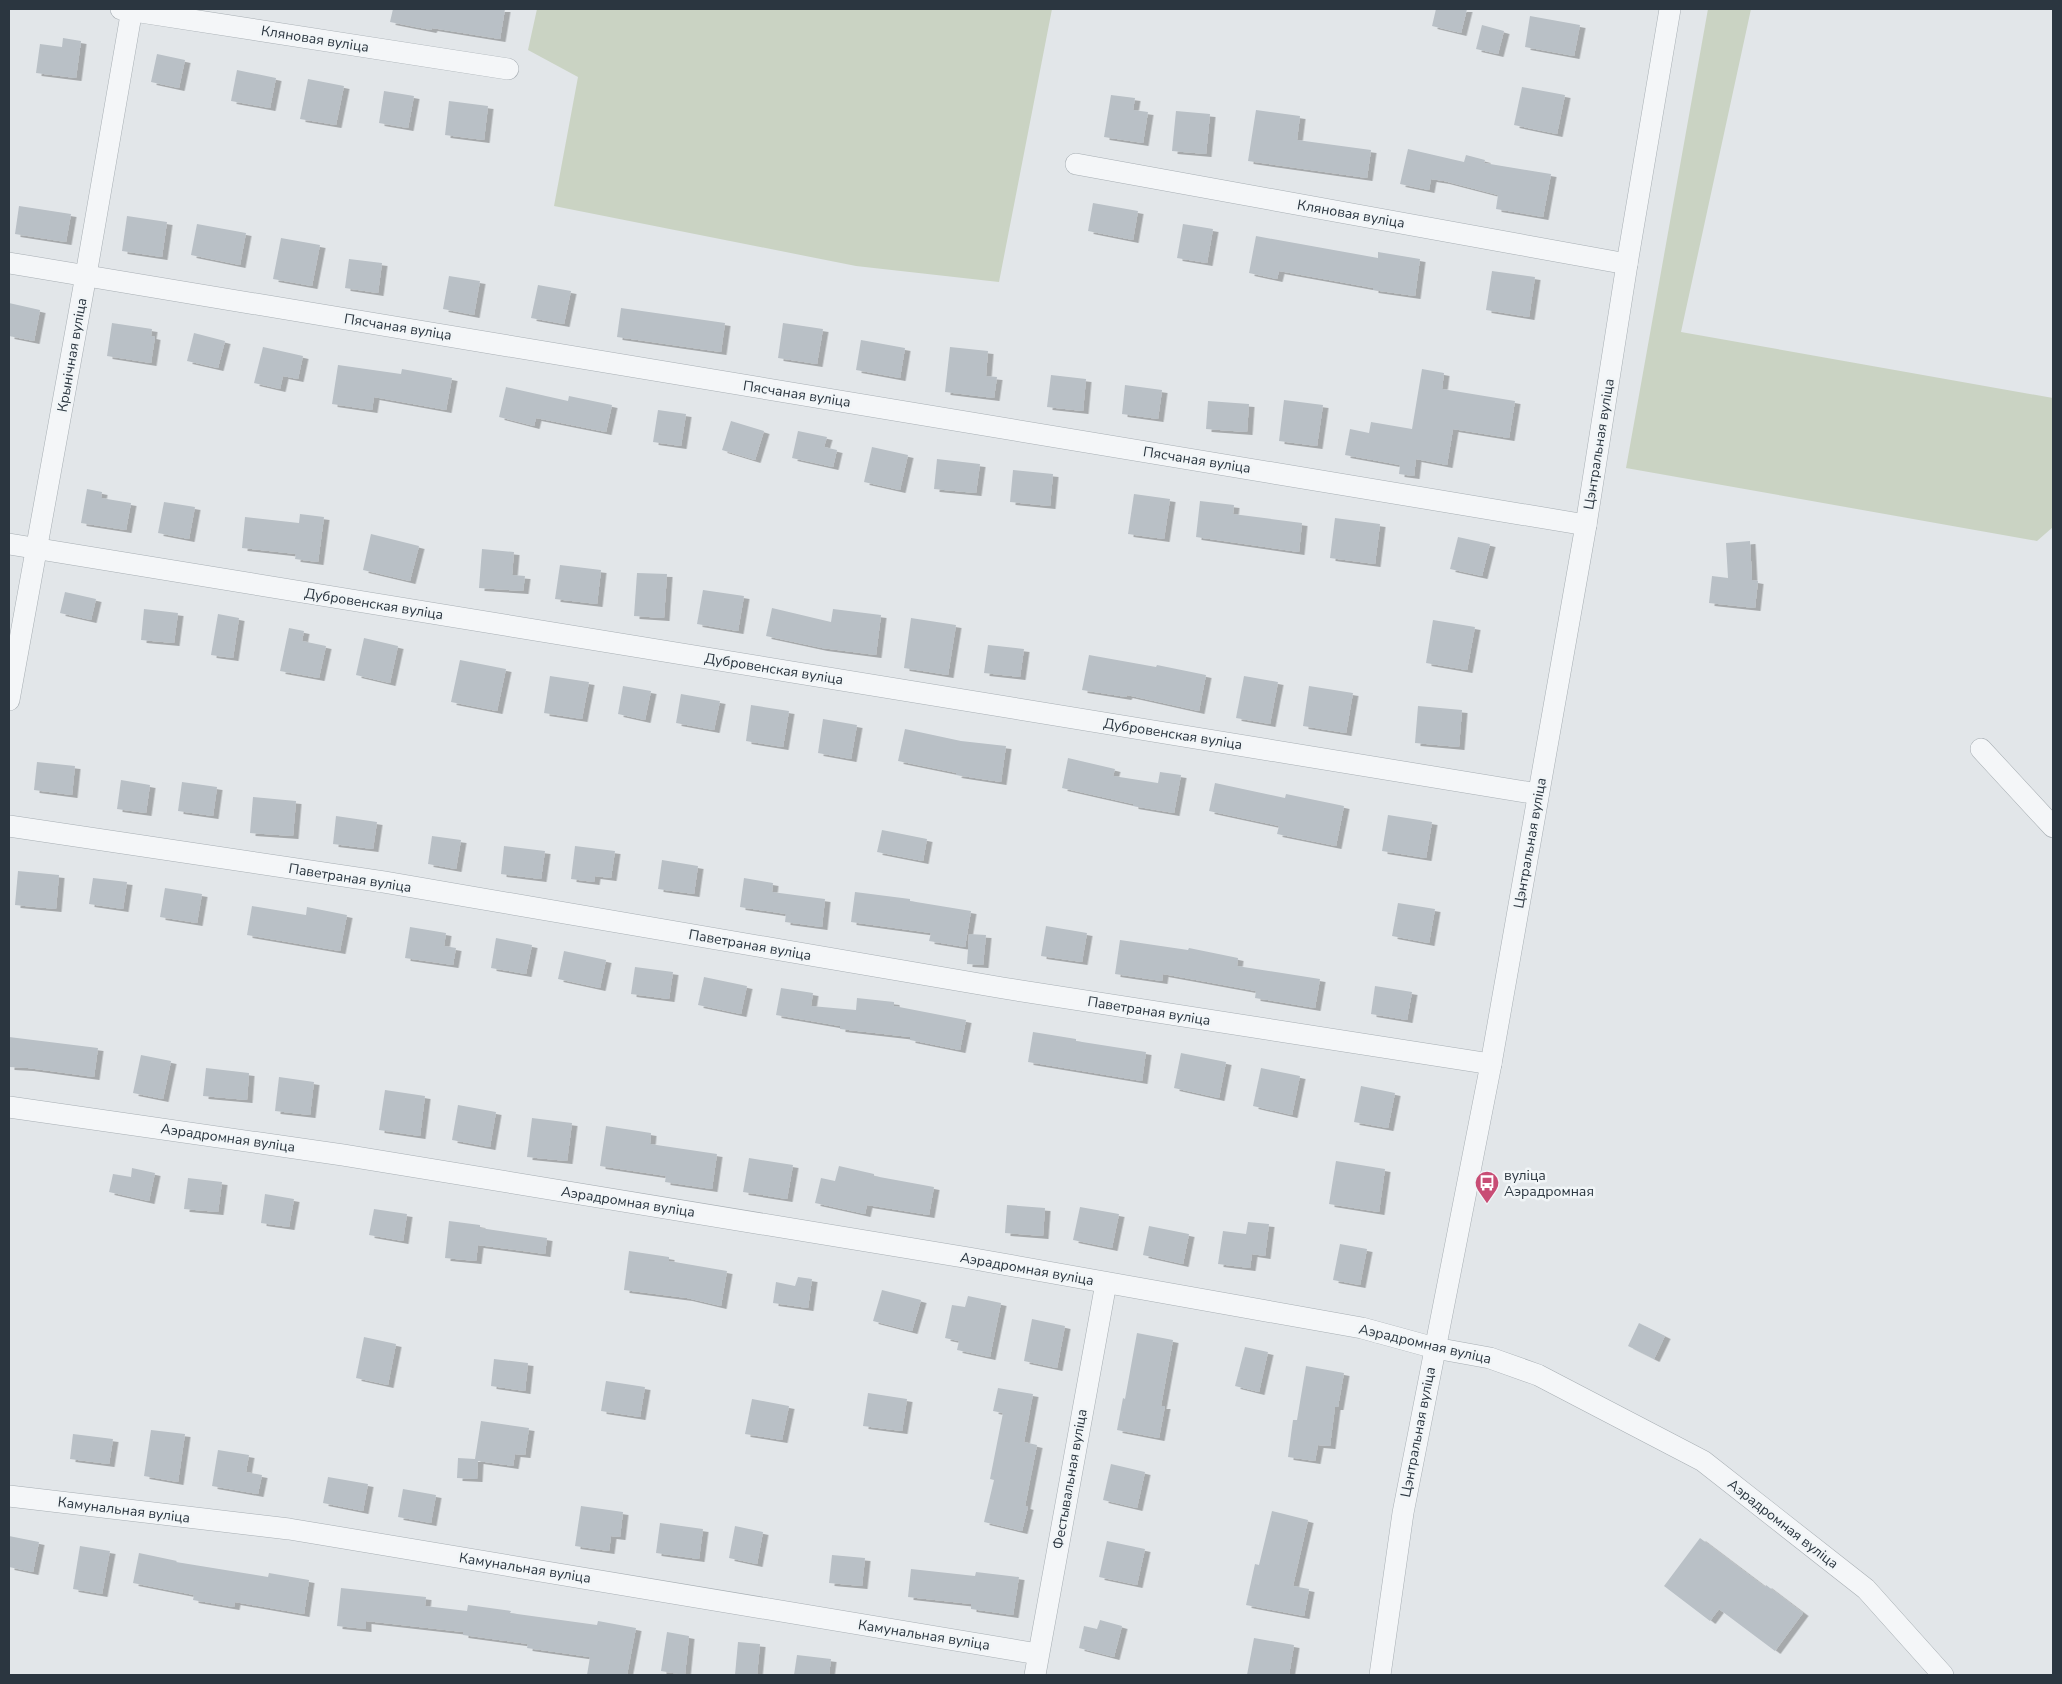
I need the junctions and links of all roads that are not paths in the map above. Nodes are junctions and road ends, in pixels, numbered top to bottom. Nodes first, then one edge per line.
1 (128, 9) edge
2 (1670, 9) edge
3 (508, 68) dead end
4 (1076, 164) dead end
5 (9, 263) edge
6 (1626, 264) junction
7 (86, 275) junction
8 (1586, 525) junction
9 (9, 544) edge
10 (37, 549) junction
11 (9, 700) edge
12 (1981, 749) dead end
13 (1538, 794) junction
14 (9, 826) edge
15 (2053, 826) edge
16 (1491, 1064) junction
17 (9, 1107) edge
18 (1106, 1283) junction
19 (1435, 1348) junction
20 (9, 1496) edge
21 (1038, 1654) junction
22 (1035, 1675) edge
23 (1380, 1675) edge
24 (1943, 1675) edge

1 - 3 street, Кляновая вуліца
1 - 7 street, Крынічная вуліца
2 - 6 street, Цэнтральная вуліца
4 - 6 street, Кляновая вуліца
5 - 7 street, Пясчаная вуліца
6 - 8 street, Цэнтральная вуліца
7 - 8 street, Пясчаная вуліца
7 - 10 street, Крынічная вуліца
8 - 13 street, Цэнтральная вуліца
9 - 10 street, Дубровенская вуліца
10 - 11 street, Крынічная вуліца
10 - 13 street, Дубровенская вуліца
12 - 15 street
13 - 16 street, Цэнтральная вуліца
14 - 16 street, Паветраная вуліца
16 - 19 street, Цэнтральная вуліца
17 - 18 street, Аэрадромная вуліца
18 - 19 street, Аэрадромная вуліца
18 - 21 street, Фестывальная вуліца
19 - 23 street, Цэнтральная вуліца
19 - 24 street, Аэрадромная вуліца
20 - 21 street, Камунальная вуліца
21 - 22 street, Фестывальная вуліца

